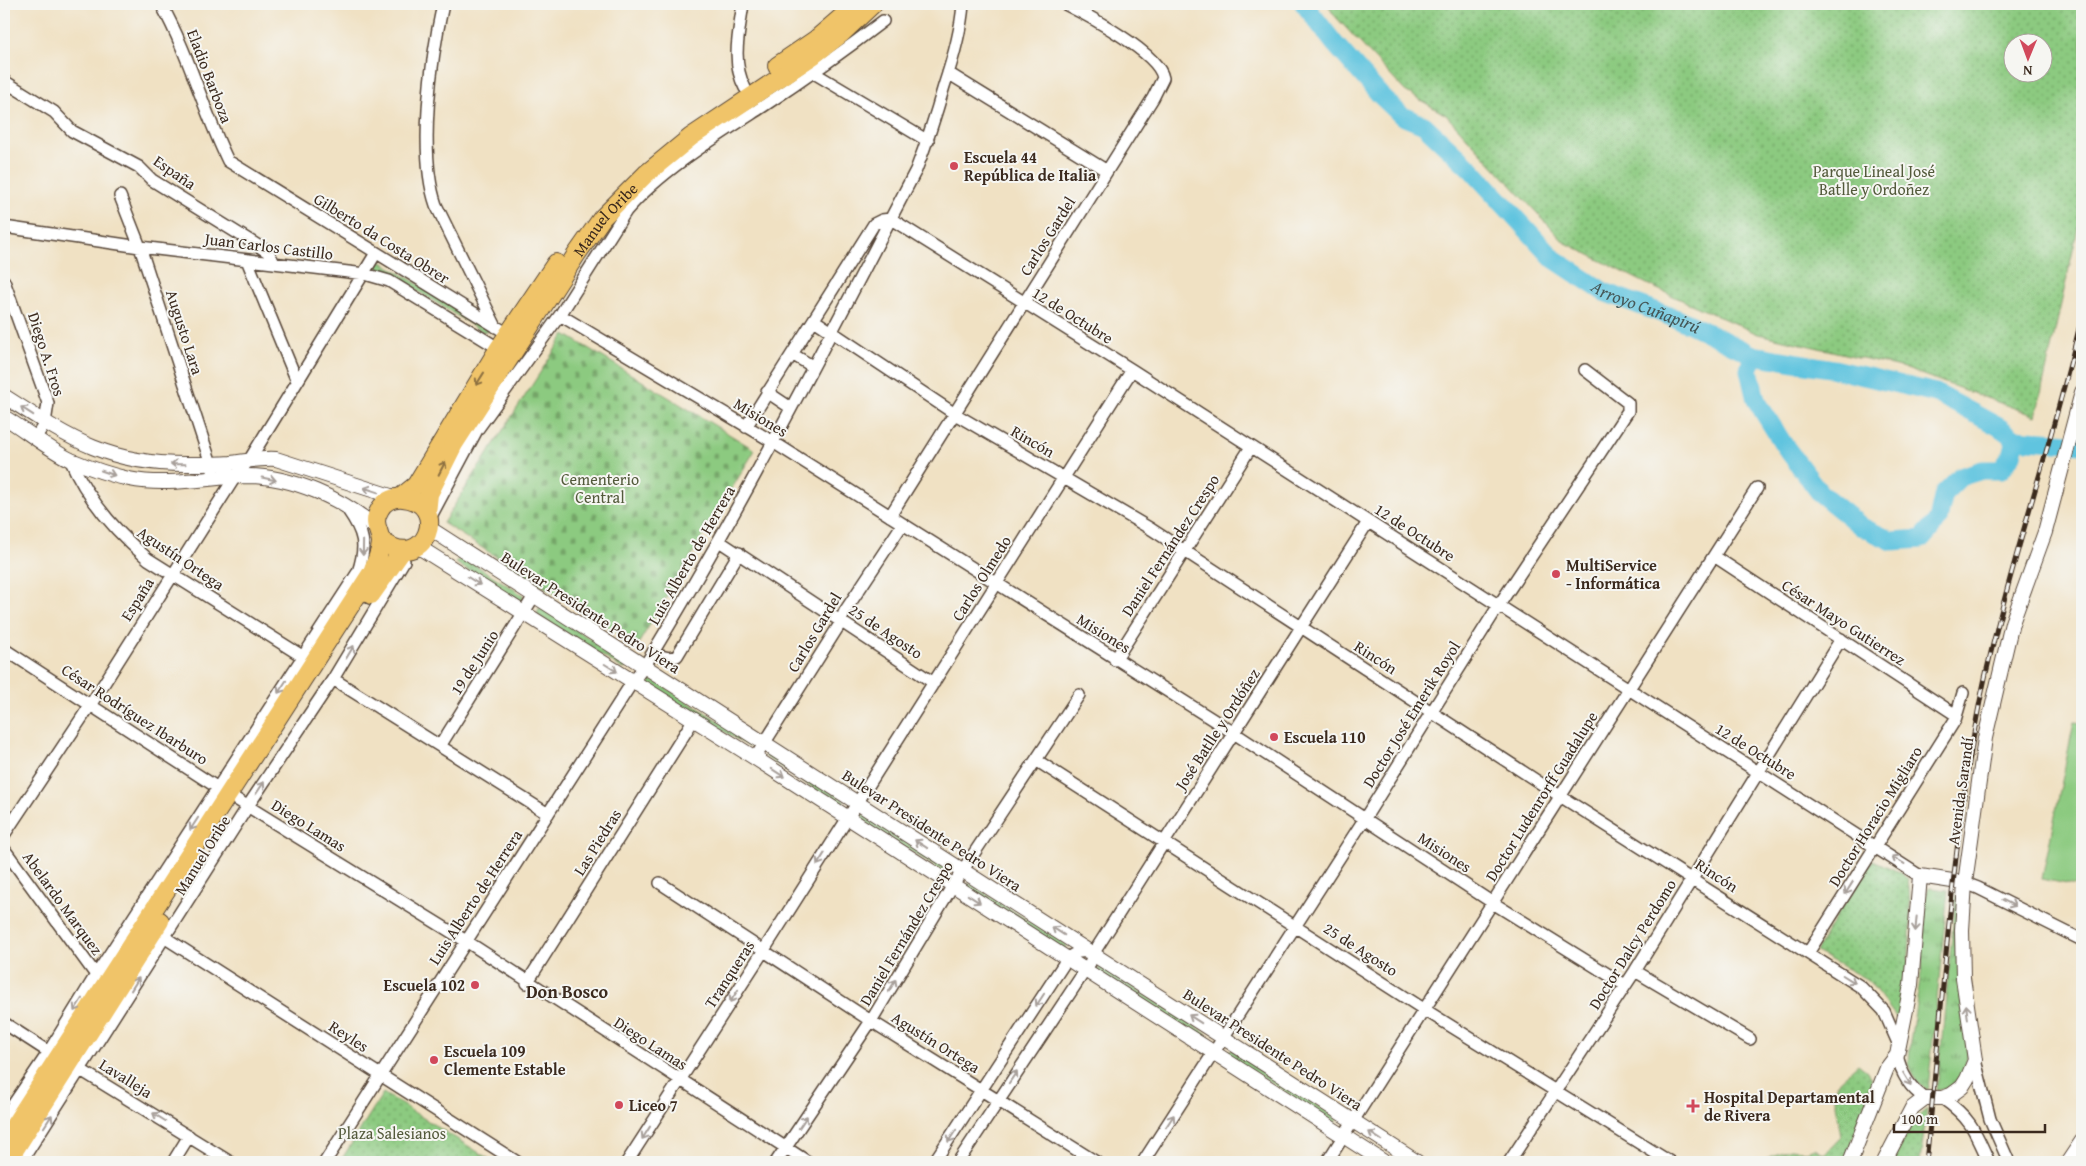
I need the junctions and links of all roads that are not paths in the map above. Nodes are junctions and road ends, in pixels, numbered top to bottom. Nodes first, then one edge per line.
1 (161, 4) edge
2 (443, 4) edge
3 (743, 4) edge
4 (857, 4) edge
5 (873, 4) edge
6 (962, 4) edge
7 (1065, 4) edge
8 (883, 21) dead end
9 (814, 73) junction
10 (948, 73) junction
11 (4, 82) edge
12 (745, 88) junction
13 (928, 141) junction
14 (228, 161) joint
15 (1107, 171) junction
16 (651, 186) junction
17 (625, 194) junction
18 (120, 196) dead end
19 (891, 219) junction
20 (4, 228) edge
21 (140, 247) junction
22 (376, 253) junction
23 (247, 260) junction
24 (274, 263) junction
25 (365, 274) junction
26 (4, 280) edge
27 (1024, 303) junction
28 (560, 315) junction
29 (814, 320) junction
30 (832, 330) junction
31 (507, 341) junction
32 (792, 354) junction
33 (812, 366) junction
34 (1132, 370) junction
35 (1585, 370) dead end
36 (297, 381) junction
37 (768, 392) junction
38 (2082, 392) edge
39 (4, 396) edge
40 (791, 408) junction
41 (955, 414) junction
42 (4, 417) edge
43 (45, 423) junction
44 (746, 427) junction
45 (36, 437) junction
46 (772, 442) junction
47 (1251, 447) junction
48 (70, 459) junction
49 (250, 459) junction
50 (212, 464) junction
51 (235, 477) junction
52 (1064, 478) junction
53 (214, 480) junction
54 (1757, 488) dead end
55 (399, 498) junction
56 (345, 505) junction
57 (890, 516) junction
58 (428, 520) junction
59 (1368, 522) junction
60 (902, 525) junction
61 (378, 534) junction
62 (719, 541) junction
63 (458, 546) junction
64 (411, 549) junction
65 (1185, 552) junction
66 (739, 553) junction
67 (1714, 556) junction
68 (444, 563) junction
69 (172, 574) junction
70 (996, 584) junction
71 (534, 596) junction
72 (1498, 605) junction
73 (524, 613) junction
74 (840, 620) junction
75 (1301, 629) junction
76 (1841, 639) junction
77 (4, 649) edge
78 (652, 654) junction
79 (302, 656) junction
80 (1115, 660) junction
81 (644, 667) junction
82 (333, 679) junction
83 (633, 681) junction
84 (934, 683) junction
85 (1628, 689) junction
86 (1963, 693) dead end
87 (1079, 695) dead end
88 (91, 704) junction
89 (1431, 712) junction
90 (1956, 715) junction
91 (694, 719) junction
92 (1234, 733) junction
93 (764, 743) junction
94 (440, 746) junction
95 (755, 758) junction
96 (1036, 760) junction
97 (1759, 772) junction
98 (1560, 796) junction
99 (233, 797) junction
100 (857, 803) junction
101 (548, 814) junction
102 (847, 818) junction
103 (1364, 818) junction
104 (4, 835) edge
105 (1165, 842) junction
106 (1875, 846) junction
107 (4, 849) edge
108 (962, 870) junction
109 (1920, 876) junction
110 (1692, 878) junction
111 (660, 883) dead end
112 (1965, 883) junction
113 (953, 885) junction
114 (1493, 903) junction
115 (1295, 926) junction
116 (164, 937) junction
117 (2082, 940) edge
118 (466, 942) junction
119 (764, 950) junction
120 (1808, 953) junction
121 (1093, 954) junction
122 (1067, 959) junction
123 (1084, 970) junction
124 (1634, 971) junction
125 (96, 975) junction
126 (528, 983) junction
127 (1626, 985) junction
128 (1425, 1010) junction
129 (871, 1021) junction
130 (4, 1023) edge
131 (1224, 1038) junction
132 (1750, 1039) dead end
133 (1898, 1049) junction
134 (1214, 1054) junction
135 (1975, 1060) junction
136 (64, 1061) junction
137 (381, 1075) junction
138 (679, 1080) junction
139 (982, 1090) junction
140 (1555, 1092) junction
141 (1925, 1098) junction
142 (1942, 1098) junction
143 (998, 1100) junction
144 (32, 1111) junction
145 (4, 1118) edge
146 (1990, 1119) junction
147 (1353, 1122) junction
148 (1974, 1129) junction
149 (189, 1136) junction
150 (1344, 1136) junction
151 (4, 1141) edge
152 (2082, 1141) edge
153 (785, 1148) junction
154 (7, 1162) edge
155 (21, 1162) edge
156 (173, 1162) edge
157 (230, 1162) edge
158 (325, 1162) edge
159 (518, 1162) edge
160 (627, 1162) edge
161 (776, 1162) edge
162 (808, 1162) edge
163 (934, 1162) edge
164 (958, 1162) edge
165 (1096, 1162) edge
166 (1143, 1162) edge
167 (1327, 1162) edge
168 (1384, 1162) edge
169 (1416, 1162) edge
170 (1510, 1162) edge
171 (1670, 1162) edge
172 (1850, 1162) edge
173 (1884, 1162) edge
174 (1989, 1162) edge
175 (2008, 1162) edge
176 (2068, 1162) edge

1 - 14 street, Eladio Barboza
2 - 31 street
3 - 12 street
4 - 12 highway, Manuel Oribe
5 - 17 highway, Manuel Oribe
6 - 10 street, Luis Alberto de Herrera
7 - 15 street, Carlos Gardel
8 - 9 street, Manuel Oribe
9 - 13 street
9 - 16 street, Manuel Oribe
10 - 13 street, Luis Alberto de Herrera
10 - 15 street
11 - 24 street, España
12 - 31 highway, Manuel Oribe
13 - 19 street, Luis Alberto de Herrera
14 - 22 street, Gilberto da Costa Obrer
15 - 27 street, Carlos Gardel
16 - 17 street
16 - 28 street, Manuel Oribe
17 - 31 highway, Manuel Oribe
18 - 21 street, Augusto Lara
19 - 27 street, 12 de Octubre
19 - 29 street
19 - 30 street, Luis Alberto de Herrera
20 - 21 street, Juan Carlos Castillo
21 - 23 street, Juan Carlos Castillo
21 - 50 street, Augusto Lara
22 - 25 street, España
22 - 31 street, Gilberto da Costa Obrer
23 - 24 street, Juan Carlos Castillo
23 - 36 street
24 - 25 street, Juan Carlos Castillo
25 - 31 street, Juan Carlos Castillo
25 - 36 street, España
26 - 43 street, Diego A. Fros
27 - 34 street, 12 de Octubre
27 - 41 street, Carlos Gardel
28 - 44 street, Misiones
28 - 58 street, Manuel Oribe
29 - 30 street, Rincón
29 - 32 street
30 - 33 street, Luis Alberto de Herrera
30 - 41 street, Rincón
31 -> 55 highway, Manuel Oribe
58 -> 31 highway, Manuel Oribe
32 - 33 street
32 - 37 street
33 - 40 street, Luis Alberto de Herrera
34 - 47 street, 12 de Octubre
34 - 52 street, Carlos Olmedo
35 - 72 street, Doctor José Emerik Royol
36 - 49 street, España
37 - 40 street
37 - 44 street
38 - 112 street, Avenida Sarandí
43 -> 39 street
40 - 46 street, Luis Alberto de Herrera
41 - 52 street, Rincón
41 - 57 street, Carlos Gardel
42 - 45 street
43 - 45 street, Diego A. Fros
50 -> 43 street
44 - 46 street, Misiones
45 - 48 street
46 - 57 street, Misiones
46 - 62 street, Luis Alberto de Herrera
47 - 59 street, 12 de Octubre
47 - 65 street, Daniel Fernández Crespo
48 -> 53 street
48 - 69 street, Agustín Ortega
49 - 50 street
49 - 51 street, España
55 -> 49 street
50 - 53 street, Augusto Lara
51 - 53 street
51 -> 56 street
51 - 69 street, España
52 - 65 street, Rincón
52 - 70 street, Carlos Olmedo
54 - 67 street, Doctor Ludenrorff Guadalupe
55 - 58 highway
55 - 61 highway, Manuel Oribe
56 - 61 street
56 -> 79 street
57 - 60 street, Misiones
58 - 63 street, Bulevar Presidente Pedro Viera
58 - 64 highway, Manuel Oribe
59 - 72 street, 12 de Octubre
59 - 75 street, José Batlle y Ordóñez
60 - 70 street, Misiones
60 - 74 street, Carlos Gardel
61 - 64 highway
61 - 99 highway, Manuel Oribe
62 - 66 street, 25 de Agosto
62 - 78 street, Luis Alberto de Herrera
63 - 68 street
63 - 71 street, Bulevar Presidente Pedro Viera
64 - 68 street
82 -> 64 street, Manuel Oribe
64 - 99 highway, Manuel Oribe
65 - 75 street, Rincón
65 - 80 street, Daniel Fernández Crespo
66 - 74 street, 25 de Agosto
66 - 78 street
67 - 76 street, César Mayo Gutierrez
67 - 85 street, Doctor Ludenrorff Guadalupe
68 -> 73 street
69 - 79 street, Agustín Ortega
69 - 88 street, España
70 - 80 street, Misiones
70 - 84 street, Carlos Olmedo
71 - 73 street, 19 de Junio
71 - 81 street, Bulevar Presidente Pedro Viera
72 - 85 street, 12 de Octubre
72 - 89 street, Doctor José Emerik Royol
73 -> 83 street
73 - 94 street, 19 de Junio
74 - 84 street, 25 de Agosto
74 - 93 street, Carlos Gardel
75 - 89 street, Rincón
75 - 92 street, José Batlle y Ordóñez
76 - 90 street, César Mayo Gutierrez
76 - 97 street, Doctor Dalcy Perdomo
77 - 88 street, César Rodríguez Ibarburo
78 - 81 street, Luis Alberto de Herrera
79 -> 99 street
80 - 92 street, Misiones
81 - 83 street, Luis Alberto de Herrera
81 - 93 street, Bulevar Presidente Pedro Viera
82 - 94 street
99 -> 82 street, Manuel Oribe
83 - 91 street
83 - 101 street, Luis Alberto de Herrera
84 - 100 street, Carlos Olmedo
85 - 97 street, 12 de Octubre
85 - 98 street, Doctor Ludenrorff Guadalupe
86 - 90 street, Doctor Horacio Migliaro
87 - 96 street, Daniel Fernández Crespo
88 - 99 street, César Rodríguez Ibarburo
88 - 104 street, España
89 - 98 street, Rincón
89 - 103 street, Doctor José Emerik Royol
90 - 106 street, Doctor Horacio Migliaro
91 - 95 street
91 - 126 street, Las Piedras
92 - 103 street, Misiones
92 - 105 street, José Batlle y Ordóñez
93 - 95 street, Carlos Gardel
93 - 100 street, Bulevar Presidente Pedro Viera
94 - 101 street
95 -> 102 street
96 - 105 street, 25 de Agosto
96 - 108 street, Daniel Fernández Crespo
97 - 106 street, 12 de Octubre
97 - 110 street, Doctor Dalcy Perdomo
98 - 110 street, Rincón
98 - 114 street, Doctor Ludenrorff Guadalupe
99 - 116 street, Manuel Oribe
99 - 118 street, Diego Lamas
99 -> 125 street
99 - 136 highway, Manuel Oribe
100 - 102 street, Tranqueras
108 -> 100 street, Bulevar Presidente Pedro Viera
101 - 118 street, Luis Alberto de Herrera
102 - 113 street
102 -> 119 street, Tranqueras
103 - 114 street, Misiones
103 - 115 street, Doctor José Emerik Royol
105 - 115 street, 25 de Agosto
105 - 121 street, José Batlle y Ordóñez
109 -> 106 street, 12 de Octubre
106 -> 120 street, Doctor Horacio Migliaro
107 - 125 street, Abelardo Marquez
108 - 113 street, Daniel Fernández Crespo
121 -> 108 street, Bulevar Presidente Pedro Viera
109 - 112 street
109 -> 133 street
110 - 120 street, Rincón
110 - 124 street, Doctor Dalcy Perdomo
111 - 119 street, Agustín Ortega
112 -> 117 street
135 -> 112 street, Avenida Sarandí
113 -> 122 street
129 -> 113 street, Daniel Fernández Crespo
114 - 127 street, Misiones
114 - 128 street, Doctor Ludenrorff Guadalupe
115 - 128 street, 25 de Agosto
115 - 131 street, Doctor José Emerik Royol
136 -> 116 street, Manuel Oribe
116 - 137 street, Reyles
118 - 126 street, Diego Lamas
118 - 137 street, Luis Alberto de Herrera
119 - 129 street, Agustín Ortega
119 -> 138 street, Tranqueras
120 -> 133 street, Rincón
121 - 122 street
121 - 123 street, José Batlle y Ordóñez
131 -> 121 street, Bulevar Presidente Pedro Viera
122 - 123 street
122 -> 139 street
123 - 134 street
143 -> 123 street, José Batlle y Ordóñez
124 - 127 street, Doctor Dalcy Perdomo
124 - 132 street
125 -> 136 street
126 - 138 street, Diego Lamas
127 - 140 street, Doctor Dalcy Perdomo
128 - 140 street, 25 de Agosto
128 - 147 street, Doctor Ludenrorff Guadalupe
129 - 139 street, Agustín Ortega
153 -> 129 street, Daniel Fernández Crespo
130 - 136 street, Lavalleja
131 - 134 street, Doctor José Emerik Royol
131 - 147 street, Bulevar Presidente Pedro Viera
133 -> 141 street, Rincón
133 - 172 street
134 - 150 street
166 -> 134 street, Doctor José Emerik Royol
135 - 142 street
135 - 146 street
136 - 144 highway, Manuel Oribe
136 - 145 street
149 -> 136 street, Lavalleja
155 -> 136 street, Manuel Oribe
137 - 158 street, Luis Alberto de Herrera
137 - 159 street, Reyles
138 - 153 street, Diego Lamas
138 -> 160 street, Tranqueras
139 - 143 street, Agustín Ortega
139 -> 163 street
140 - 170 street, Doctor Dalcy Perdomo
140 - 171 street, 25 de Agosto
141 - 142 street
141 - 173 street
142 - 148 street
143 - 164 street, José Batlle y Ordóñez
143 - 165 street, Agustín Ortega
144 - 151 highway, Manuel Oribe
144 - 154 highway, Manuel Oribe
146 - 148 street
146 - 175 street
147 - 150 street, Doctor Ludenrorff Guadalupe
169 -> 147 street, Bulevar Presidente Pedro Viera
148 - 174 street
149 - 156 street
149 - 157 street, Lavalleja
150 - 167 street, Doctor Ludenrorff Guadalupe
150 - 168 street
152 - 176 street
153 - 161 street, Daniel Fernández Crespo
153 - 162 street, Diego Lamas

